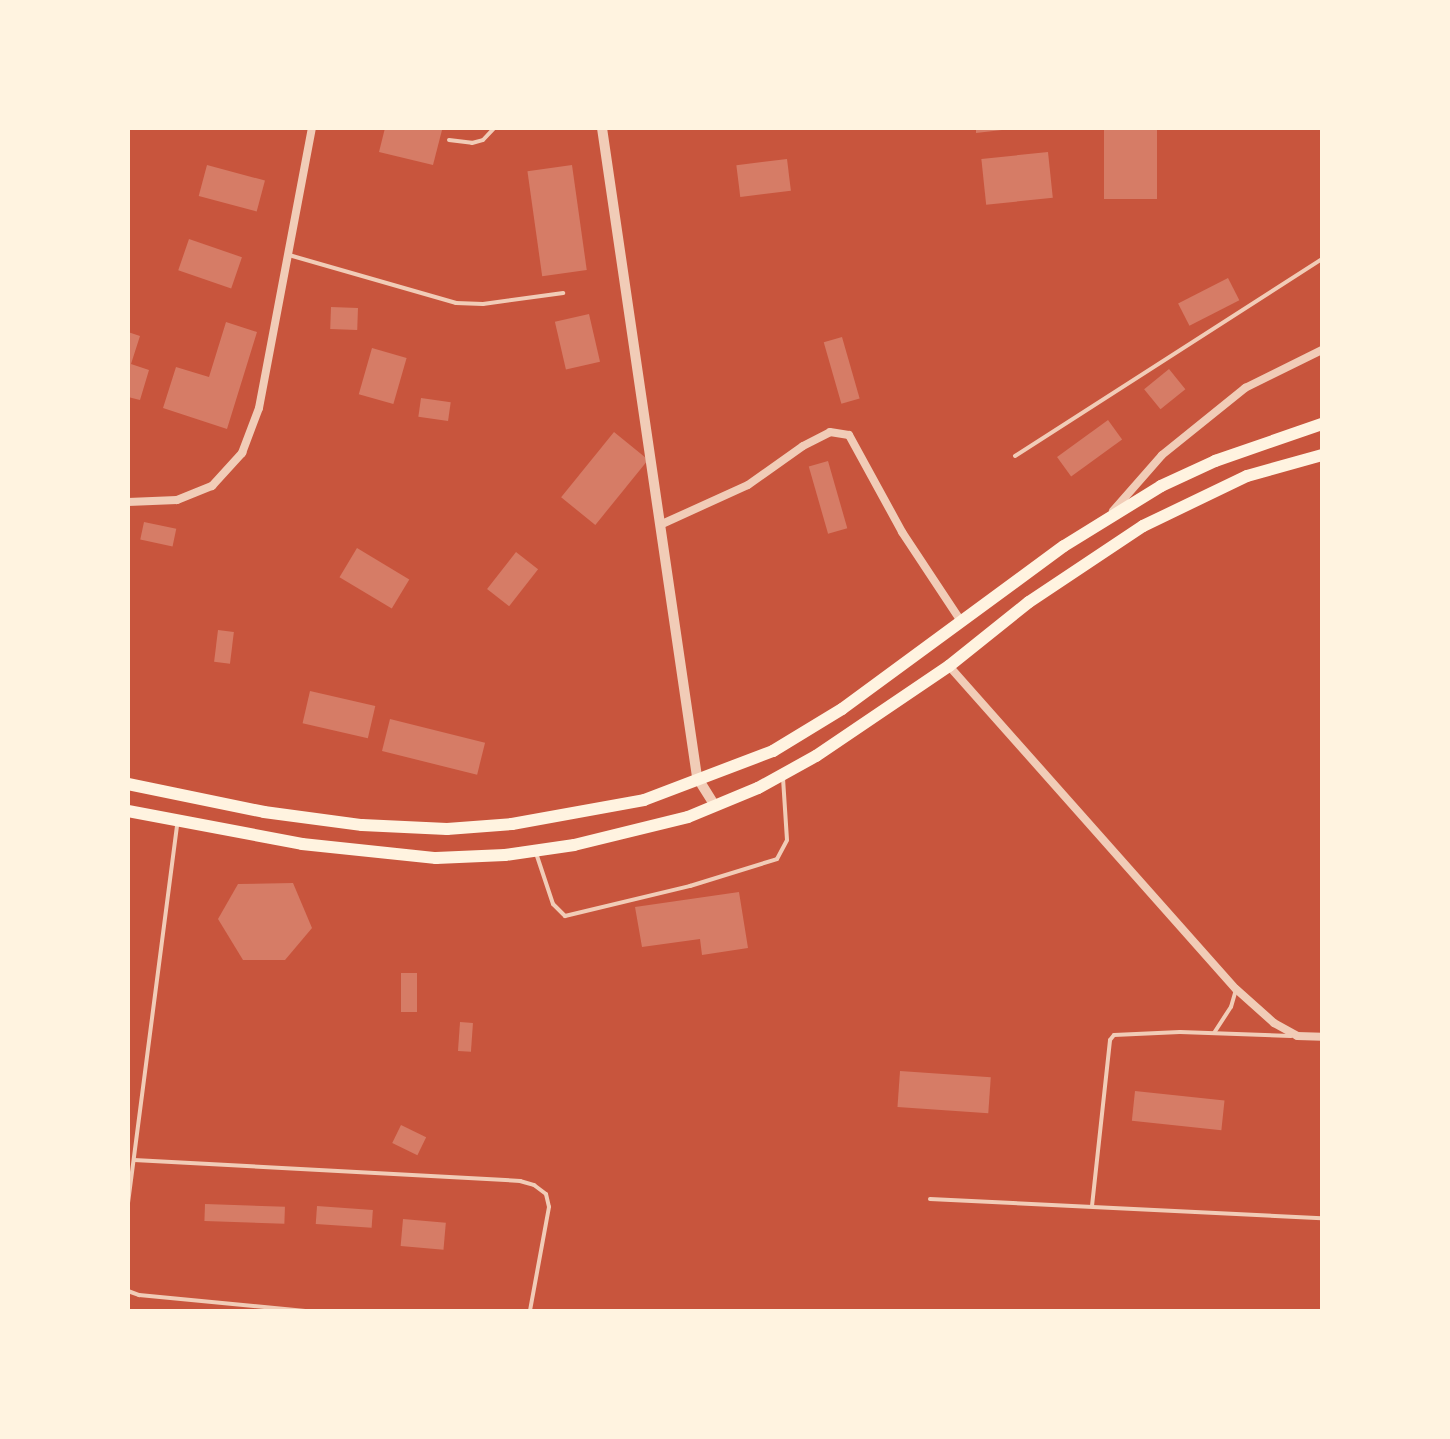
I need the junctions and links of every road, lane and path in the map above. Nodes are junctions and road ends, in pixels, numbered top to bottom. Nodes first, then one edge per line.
1 (312, 128) edge
2 (494, 128) edge
3 (602, 128) edge
4 (449, 140) dead end
5 (288, 254) junction
6 (1322, 259) edge
7 (563, 293) dead end
8 (1322, 350) edge
9 (1322, 424) edge
10 (1322, 455) edge
11 (1015, 456) dead end
12 (128, 502) edge
13 (1105, 521) junction
14 (662, 524) junction
15 (1116, 543) junction
16 (961, 621) junction
17 (949, 666) junction
18 (783, 774) junction
19 (697, 777) junction
20 (128, 784) edge
21 (715, 806) junction
22 (128, 811) edge
23 (177, 820) junction
24 (535, 850) junction
25 (1236, 989) junction
26 (1214, 1033) junction
27 (1297, 1036) junction
28 (1322, 1037) edge
29 (134, 1160) junction
30 (130, 1177) edge
31 (930, 1199) dead end
32 (128, 1203) edge
33 (1092, 1207) junction
34 (1322, 1218) edge
35 (128, 1291) edge
36 (305, 1311) edge
37 (530, 1311) edge

1 - 5 street
2 - 4 lane
3 - 14 street
5 - 7 lane
5 - 12 street
6 - 11 lane
8 - 13 street
9 - 13 main road
10 - 15 main road
13 - 15 main road
13 - 16 main road
14 - 16 street
14 - 19 street
15 - 17 main road
16 - 19 main road
17 - 18 main road
17 - 25 street
18 - 21 main road
18 - 24 lane
19 - 20 main road
19 - 21 street
21 - 24 main road
22 - 23 main road
23 - 24 main road
23 - 29 lane
25 - 26 lane
25 - 27 street
26 - 27 lane
26 - 33 lane
27 - 28 street
29 - 30 lane
29 - 37 lane
30 - 32 lane
31 - 33 lane
33 - 34 lane
35 - 36 lane

